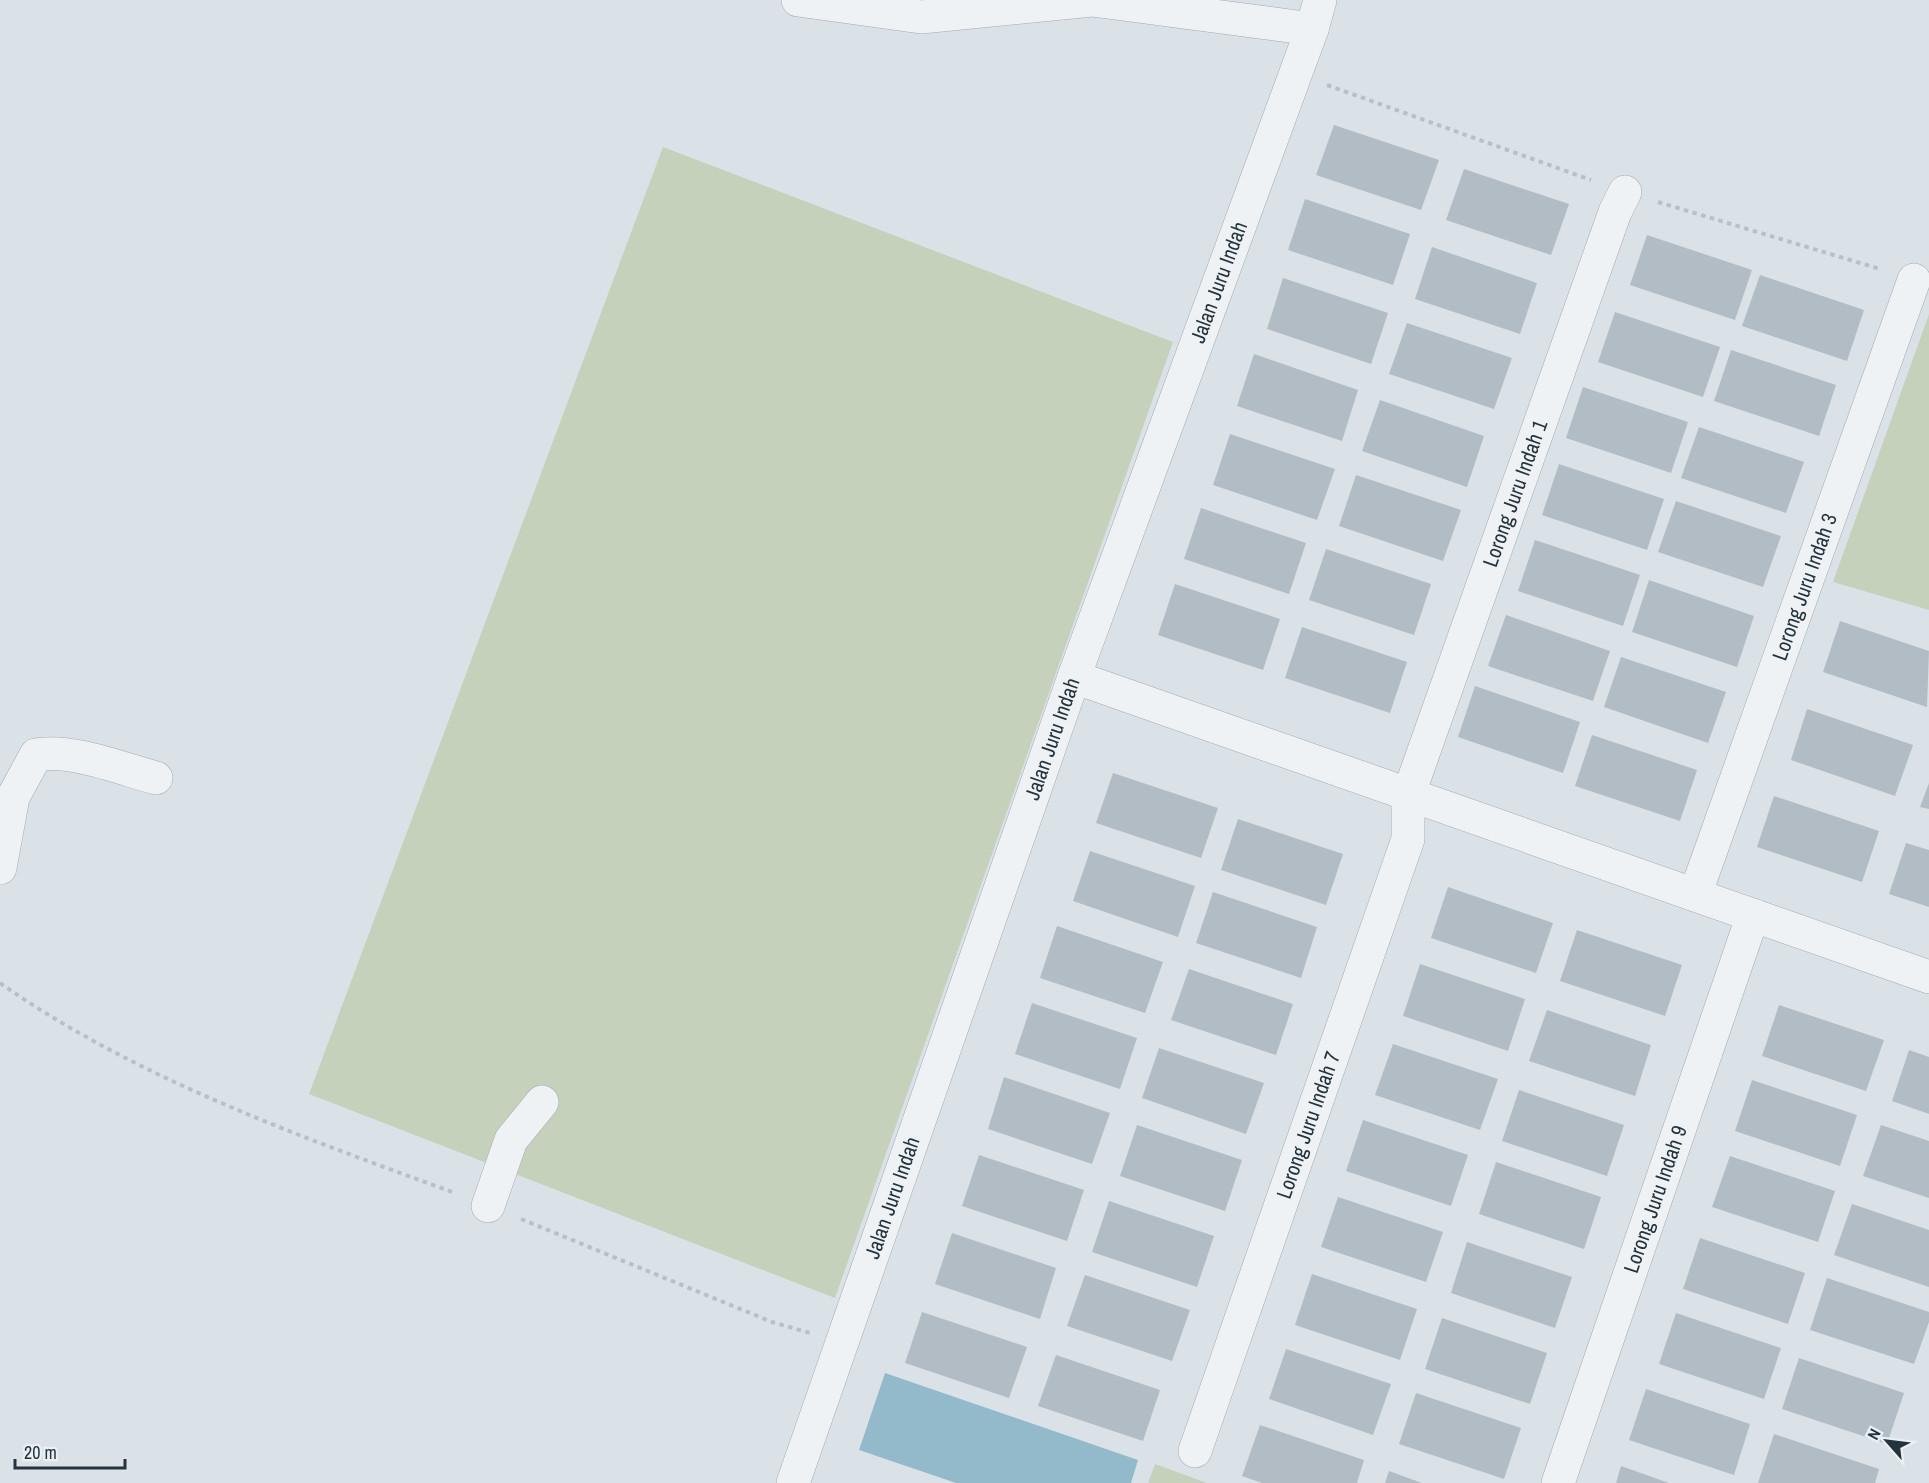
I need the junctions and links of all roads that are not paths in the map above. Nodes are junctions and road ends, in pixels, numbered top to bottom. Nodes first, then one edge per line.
1 (798, 0) edge
2 (1316, 14) edge
3 (1625, 192) dead end
4 (1914, 280) dead end
5 (1074, 677) junction
6 (156, 778) dead end
7 (1408, 796) junction
8 (0, 868) edge
9 (1695, 895) junction
10 (1753, 915) junction
11 (1929, 977) edge
12 (542, 1102) dead end
13 (488, 1206) road end
14 (1195, 1451) dead end
15 (793, 1483) edge
16 (1558, 1483) edge

1 - 2 street
2 - 5 street, Jalan Juru Indah
3 - 7 street, Lorong Juru Indah 1
4 - 9 street, Lorong Juru Indah 3
5 - 7 street
5 - 15 street, Jalan Juru Indah
6 - 8 street
7 - 9 street
7 - 14 street, Lorong Juru Indah 7
9 - 10 street
10 - 11 street
10 - 16 street, Lorong Juru Indah 9
12 - 13 street

